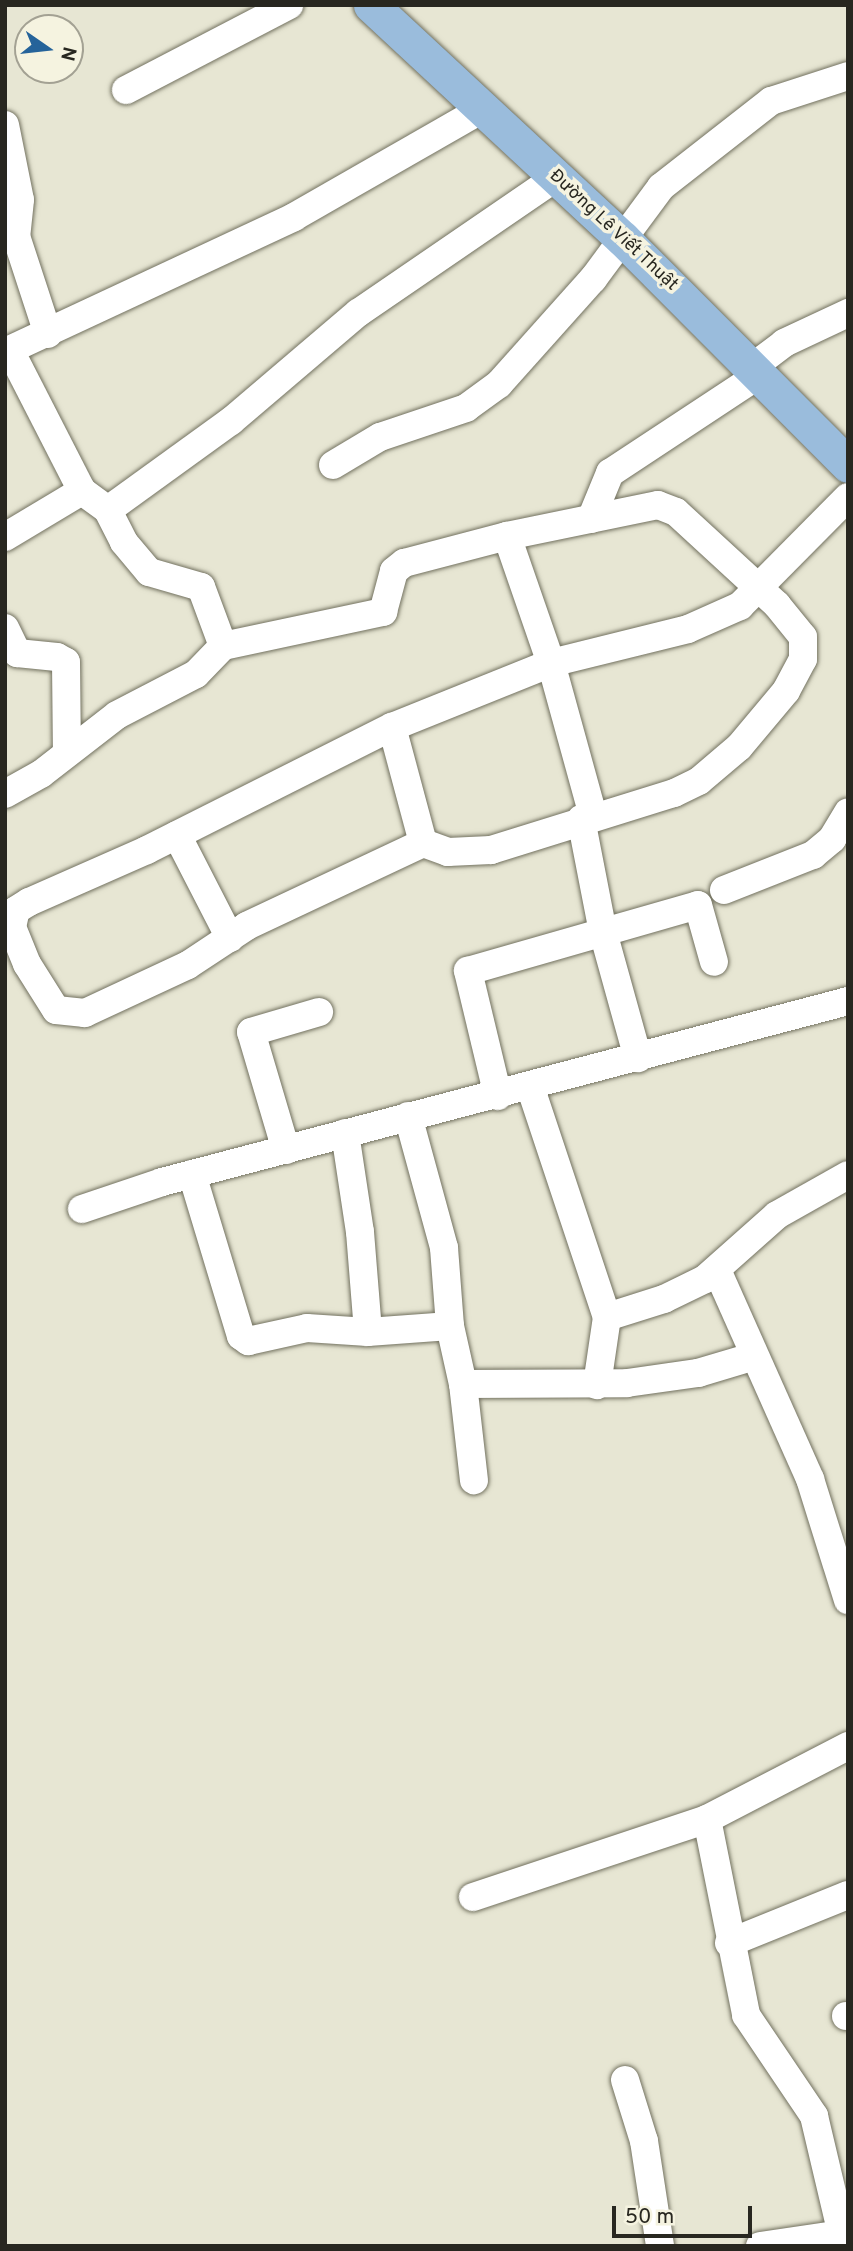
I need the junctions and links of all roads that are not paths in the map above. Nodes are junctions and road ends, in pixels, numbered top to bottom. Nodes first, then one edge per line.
1 (289, 5) edge
2 (372, 5) edge
3 (848, 76) edge
4 (126, 90) dead end
5 (484, 108) junction
6 (5, 125) edge
7 (555, 178) junction
8 (624, 239) junction
9 (848, 313) edge
10 (48, 334) junction
11 (8, 351) edge
12 (757, 370) junction
13 (333, 465) dead end
14 (848, 465) edge
15 (82, 491) junction
16 (848, 497) edge
17 (108, 509) junction
18 (592, 519) junction
19 (507, 536) junction
20 (5, 537) edge
21 (759, 591) junction
22 (5, 628) edge
23 (223, 646) junction
24 (551, 663) junction
25 (392, 727) junction
26 (67, 751) junction
27 (5, 794) edge
28 (848, 812) edge
29 (587, 818) junction
30 (177, 835) junction
31 (423, 843) junction
32 (724, 890) dead end
33 (603, 932) junction
34 (230, 938) junction
35 (714, 962) dead end
36 (848, 1001) edge
37 (318, 1012) dead end
38 (638, 1058) junction
39 (530, 1086) junction
40 (498, 1096) junction
41 (408, 1116) junction
42 (345, 1133) junction
43 (286, 1150) junction
44 (192, 1174) junction
45 (848, 1175) edge
46 (82, 1209) dead end
47 (717, 1270) junction
48 (607, 1317) junction
49 (450, 1326) junction
50 (368, 1332) junction
51 (755, 1356) junction
52 (463, 1384) junction
53 (597, 1385) junction
54 (474, 1480) dead end
55 (848, 1600) edge
56 (848, 1745) edge
57 (707, 1819) junction
58 (848, 1895) edge
59 (473, 1897) dead end
60 (729, 1943) junction
61 (625, 2080) dead end
62 (845, 2234) edge
63 (660, 2246) edge
64 (760, 2246) edge

1 - 4 street
2 - 5 main road, Đường Lê Viết Thuật
3 - 8 street
5 - 7 main road, Đường Lê Viết Thuật
5 - 10 street
6 - 10 street
7 - 8 main road, Đường Lê Viết Thuật
7 - 17 street
8 - 12 main road, Đường Lê Viết Thuật
8 - 13 street
9 - 12 street
10 - 11 street
11 - 15 street
12 - 14 main road, Đường Lê Viết Thuật
12 - 18 street
15 - 17 street
15 - 20 street
16 - 21 street
17 - 23 street
18 - 19 street
18 - 21 street
19 - 23 street
19 - 24 street
21 - 24 street
21 - 29 street
22 - 26 street
23 - 26 street
24 - 25 street
24 - 29 street
25 - 30 street
25 - 31 street
26 - 27 street
28 - 32 street
29 - 31 street
29 - 33 street
30 - 34 street
30 - 34 street
31 - 34 street
33 - 35 street
33 - 38 street
33 - 40 street
36 - 38 street
37 - 43 street
38 - 39 street
39 - 40 street
39 - 48 street
40 - 41 street
41 - 42 street
41 - 49 street
42 - 43 street
42 - 50 street
43 - 44 street
44 - 46 street
44 - 50 street
45 - 47 street
47 - 48 street
47 - 51 street
48 - 53 street
49 - 50 street
49 - 52 street
51 - 53 street
51 - 55 street
52 - 53 street
52 - 54 street
56 - 57 street
57 - 59 street
57 - 60 street
58 - 60 street
60 - 62 street
61 - 63 street
62 - 64 street

